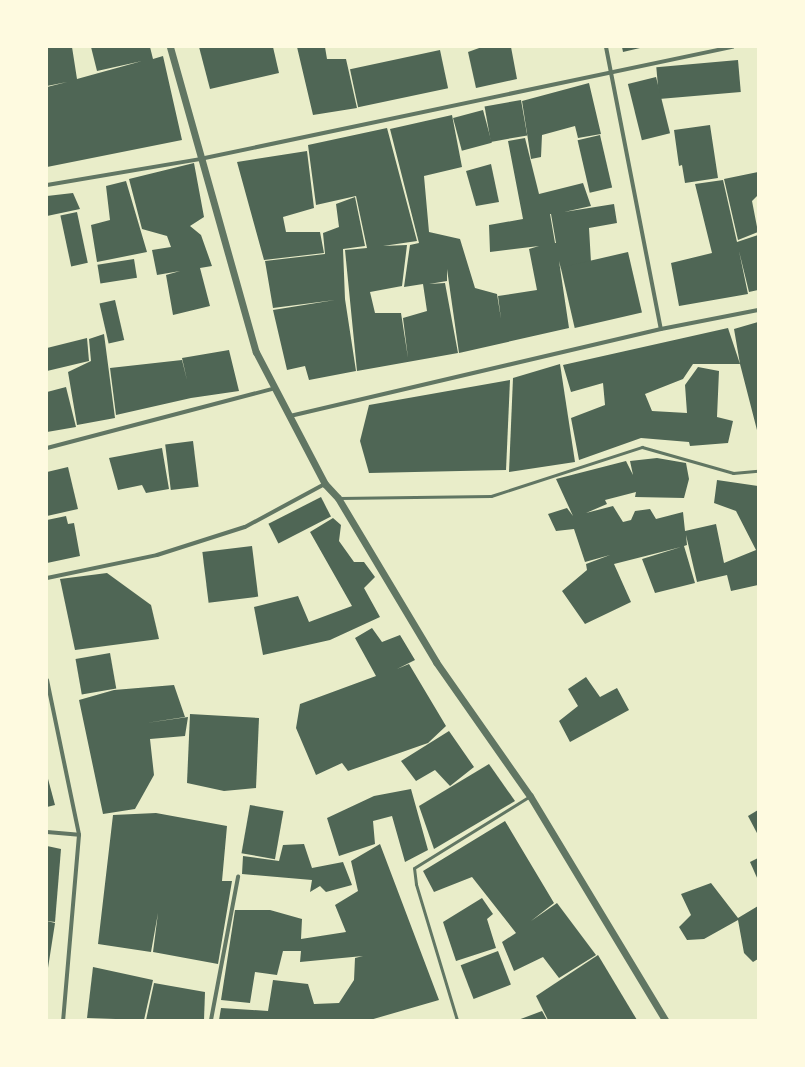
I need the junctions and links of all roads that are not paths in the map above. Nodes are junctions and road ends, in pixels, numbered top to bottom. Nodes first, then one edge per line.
1 (170, 47) edge
2 (606, 47) edge
3 (732, 47) edge
4 (611, 71) junction
5 (200, 159) junction
6 (47, 185) edge
7 (758, 310) edge
8 (661, 329) junction
9 (275, 388) junction
10 (290, 416) junction
11 (47, 448) edge
12 (758, 471) edge
13 (325, 484) junction
14 (338, 498) junction
15 (47, 578) edge
16 (47, 680) edge
17 (530, 796) junction
18 (47, 832) edge
19 (79, 835) junction
20 (238, 877) dead end
21 (63, 1020) edge
22 (211, 1020) edge
23 (457, 1020) edge
24 (665, 1020) edge

1 - 5 street
2 - 4 street
3 - 4 street
4 - 5 street
4 - 8 street
5 - 6 street
5 - 9 street
7 - 8 street
8 - 10 street
9 - 10 street
9 - 11 street
10 - 13 street
12 - 14 lane
13 - 14 street
13 - 15 street
14 - 17 street
16 - 19 street
17 - 23 lane
17 - 24 street
18 - 19 street
19 - 21 street
20 - 22 street

